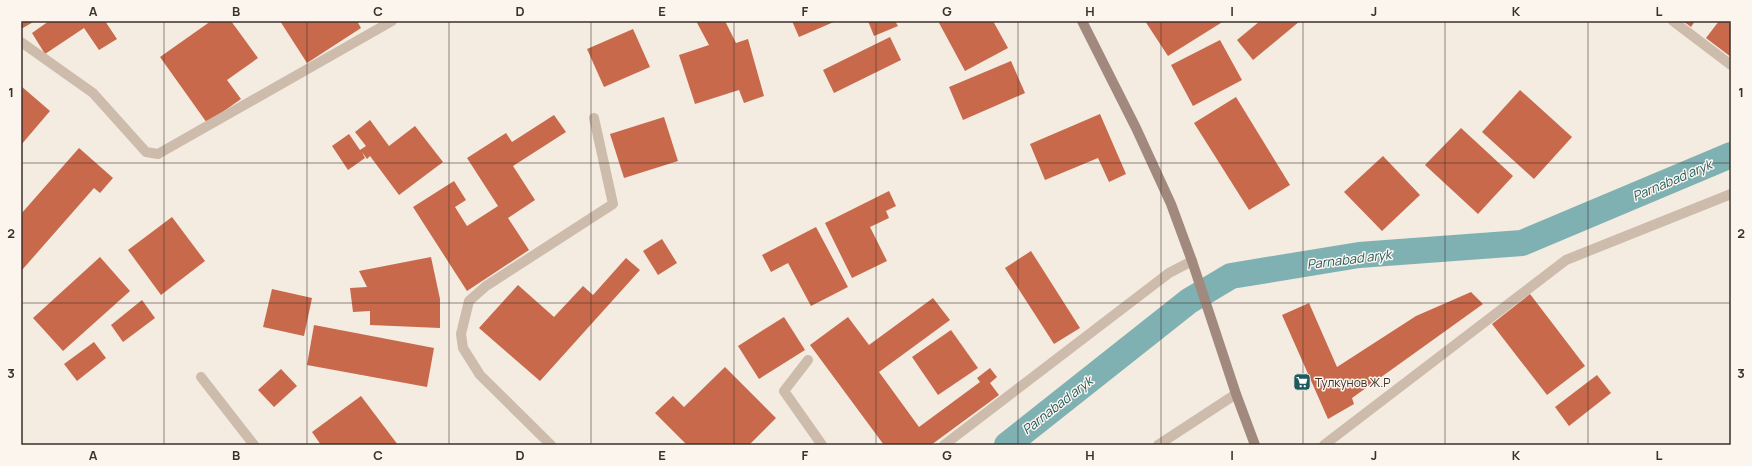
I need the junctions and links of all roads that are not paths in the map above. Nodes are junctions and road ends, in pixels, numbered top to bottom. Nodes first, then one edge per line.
1 (392, 21) edge
2 (1082, 21) edge
3 (1672, 21) edge
4 (21, 42) edge
5 (1731, 65) edge
6 (594, 118) dead end
7 (1731, 194) edge
8 (1192, 260) junction
9 (808, 360) dead end
10 (201, 377) dead end
11 (1236, 394) junction
12 (254, 445) edge
13 (551, 445) edge
14 (822, 445) edge
15 (944, 445) edge
16 (1158, 445) edge
17 (1255, 445) edge
18 (1324, 445) edge

1 - 4 street
2 - 8 main road
3 - 5 street
6 - 13 street
7 - 18 street
8 - 11 main road
8 - 15 street
9 - 14 street
10 - 12 street
11 - 16 street
11 - 17 main road

